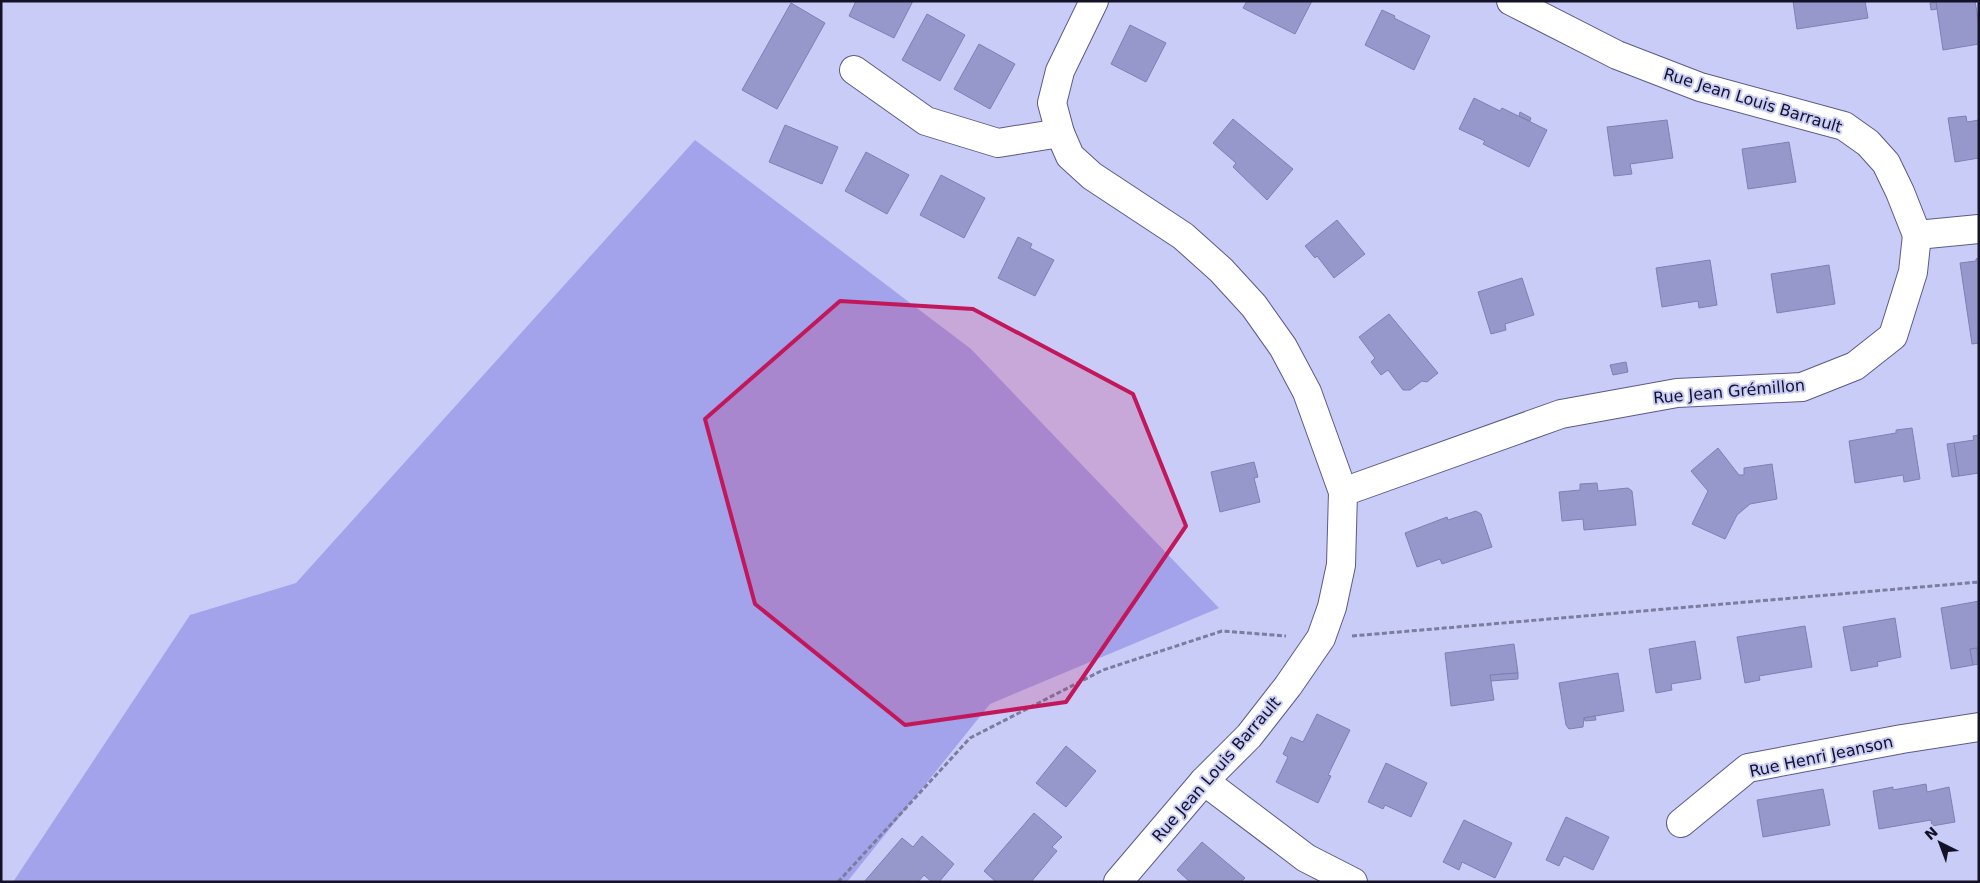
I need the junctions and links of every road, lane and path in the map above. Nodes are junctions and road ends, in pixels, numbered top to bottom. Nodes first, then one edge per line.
1 (1094, 1) edge
2 (1511, 1) edge
3 (854, 70) dead end
4 (1060, 133) junction
5 (1979, 229) edge
6 (1917, 236) junction
7 (1343, 492) junction
8 (1979, 582) edge
9 (1321, 638) junction
10 (1979, 727) edge
11 (1204, 781) junction
12 (1681, 823) dead end
13 (838, 882) edge
14 (1118, 882) edge
15 (1353, 882) edge

1 - 4 street, Rue Jean Louis Barrault
2 - 6 street, Rue Jean Louis Barrault
3 - 4 street
4 - 7 street, Rue Jean Louis Barrault
5 - 6 street
6 - 7 street, Rue Jean Grémillon
7 - 9 street, Rue Jean Louis Barrault
8 - 9 path
9 - 11 street, Rue Jean Louis Barrault
9 - 13 path
10 - 12 street, Rue Henri Jeanson
11 - 14 street, Rue Jean Louis Barrault
11 - 15 street

